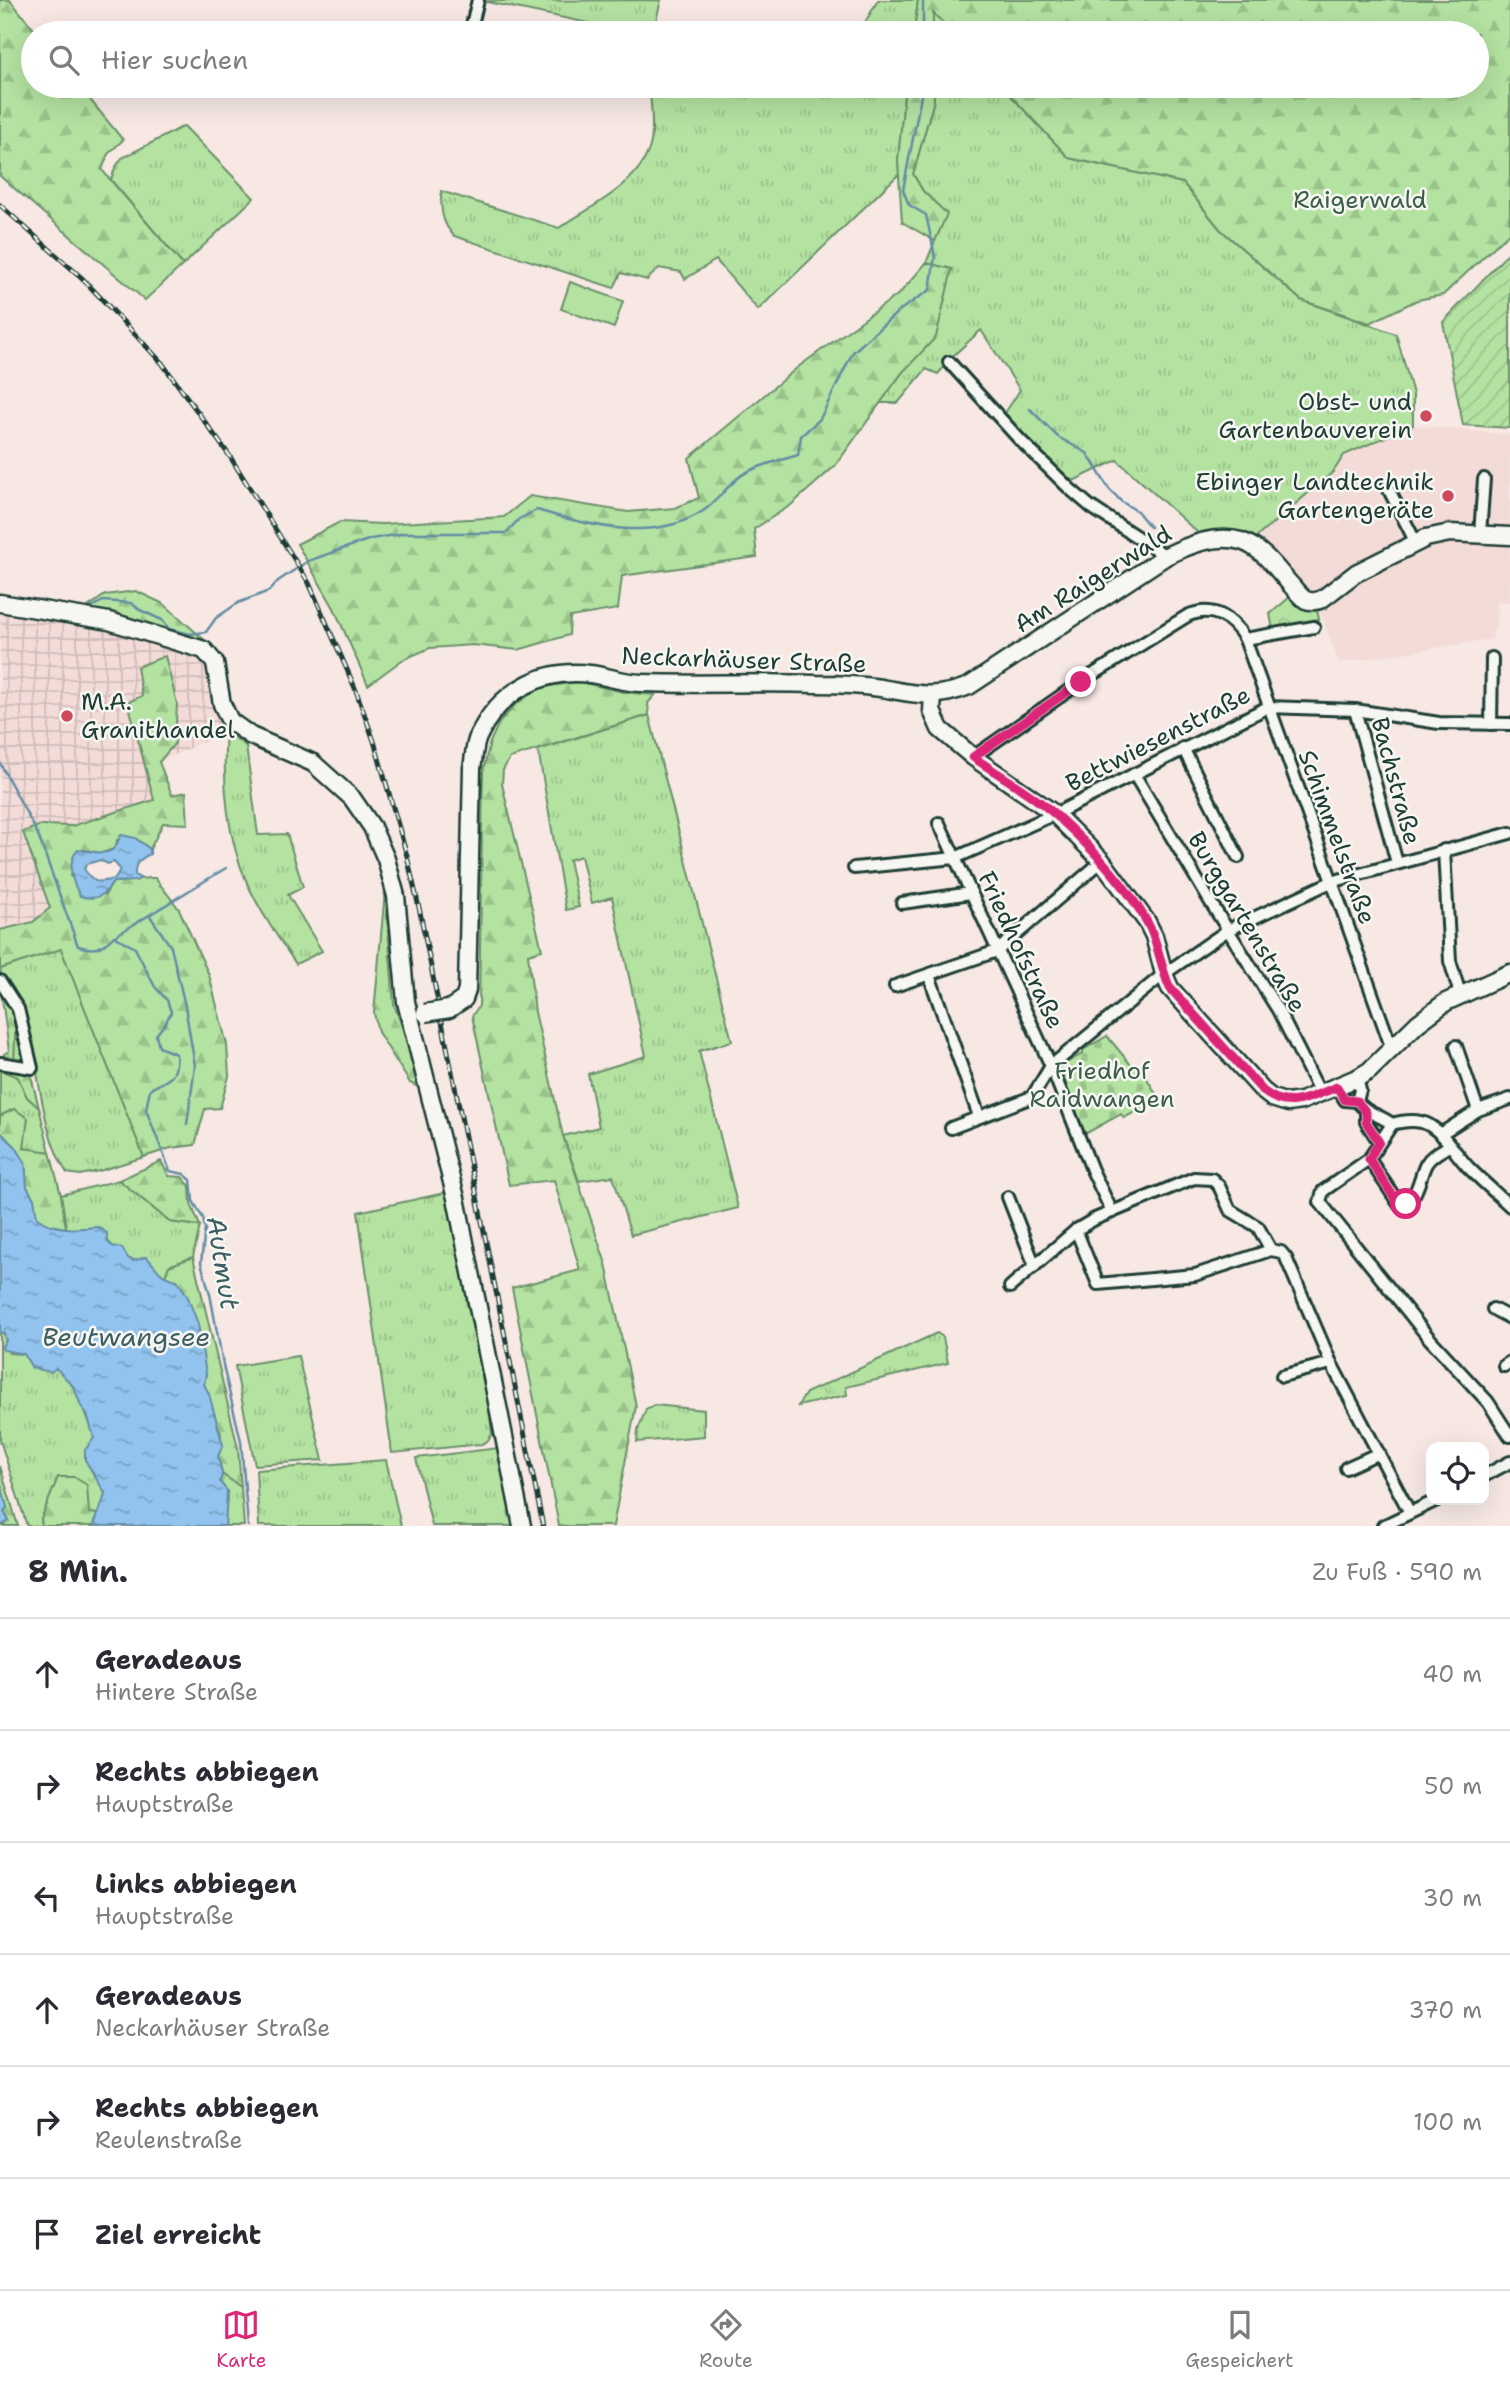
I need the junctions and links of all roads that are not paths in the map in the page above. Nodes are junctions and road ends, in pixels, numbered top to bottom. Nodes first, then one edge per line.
1 (478, 0) edge
2 (473, 21) edge
3 (949, 362) dead end
4 (1484, 479) dead end
5 (1387, 486) dead end
6 (1480, 534) junction
7 (1510, 536) edge
8 (1416, 541) junction
9 (1166, 556) junction
10 (0, 603) edge
11 (1314, 627) dead end
12 (1245, 639) junction
13 (1493, 658) dead end
14 (933, 696) junction
15 (1268, 707) junction
16 (1355, 710) junction
17 (1491, 724) junction
18 (1510, 724) edge
19 (1184, 748) junction
20 (973, 757) junction
21 (1134, 775) junction
22 (1055, 814) junction
23 (939, 823) dead end
24 (1510, 833) edge
25 (1444, 850) junction
26 (1238, 857) dead end
27 (956, 858) junction
28 (1102, 861) junction
29 (1397, 863) junction
30 (854, 868) dead end
31 (1331, 881) junction
32 (971, 893) junction
33 (902, 903) dead end
34 (1228, 930) junction
35 (997, 951) junction
36 (1510, 973) edge
37 (1164, 974) junction
38 (929, 975) junction
39 (0, 981) edge
40 (895, 986) dead end
41 (1460, 995) junction
42 (418, 1014) junction
43 (1456, 1046) dead end
44 (1392, 1049) junction
45 (0, 1063) edge
46 (1051, 1066) junction
47 (1357, 1078) junction
48 (1337, 1087) junction
49 (1320, 1093) junction
50 (1510, 1099) edge
51 (1357, 1101) junction
52 (1478, 1110) junction
53 (1366, 1112) junction
54 (979, 1116) junction
55 (1392, 1124) junction
56 (951, 1128) dead end
57 (1442, 1133) junction
58 (1379, 1142) junction
59 (1449, 1146) junction
60 (1369, 1159) junction
61 (1008, 1198) dead end
62 (1510, 1206) edge
63 (1112, 1212) junction
64 (1076, 1230) junction
65 (1271, 1250) junction
66 (1035, 1266) junction
67 (1010, 1287) dead end
68 (1493, 1309) dead end
69 (1510, 1318) edge
70 (1331, 1363) junction
71 (1282, 1376) dead end
72 (1510, 1436) edge
73 (1379, 1453) junction
74 (1510, 1462) edge
75 (1346, 1468) dead end
76 (1489, 1473) edge
77 (1427, 1505) edge
78 (1410, 1513) junction
79 (522, 1526) edge
80 (1383, 1526) edge

1 - 2 street
3 - 9 street
4 - 6 street
5 - 8 street
6 - 7 street, Am Raigerwald
6 - 8 street, Am Raigerwald
8 - 9 street, Am Raigerwald
9 - 14 street, Am Raigerwald
10 - 42 street
11 - 12 street
12 - 15 street, Schimmelstraße
12 - 20 street, Schimmelstraße
13 - 17 street
14 - 20 street
14 - 42 street, Neckarhäuser Straße, bridge
15 - 16 street, Bettwiesenstraße
15 - 19 street, Bettwiesenstraße
15 - 31 street, Schimmelstraße
16 - 17 street, Bettwiesenstraße
16 - 29 street, Bachstraße
17 - 18 street, Bettwiesenstraße
19 - 21 street, Bettwiesenstraße
19 - 26 street
20 - 22 street
21 - 22 street, Bettwiesenstraße
21 - 34 street, Burggartenstraße
22 - 27 street, Bettwiesenstraße
22 - 28 street
23 - 27 street, Friedhofstraße
24 - 25 street
25 - 29 street
25 - 41 street
27 - 30 street, Bettwiesenstraße
27 - 32 street, Friedhofstraße
28 - 35 street
28 - 37 street
29 - 31 street
31 - 34 street
31 - 44 street, Schimmelstraße
32 - 33 street
32 - 35 street, Friedhofstraße
34 - 37 street
34 - 49 street, Burggartenstraße
35 - 38 street
35 - 46 street, Friedhofstraße
36 - 41 street
37 - 46 street
37 - 49 street
38 - 40 street
38 - 54 street
39 - 45 street
41 - 44 street
42 - 79 street
43 - 52 street
44 - 47 street
46 - 54 street
46 - 63 street, Friedhofstraße
47 - 48 street
47 - 51 street
48 - 49 street
48 - 51 street
50 - 52 street
51 - 53 street
52 - 57 street
53 - 55 street
53 - 58 street
54 - 56 street
55 - 57 street
55 - 58 street
57 - 59 street
58 - 60 street
59 - 60 street
59 - 62 street
60 - 72 street
61 - 66 street
63 - 64 street
63 - 65 street
64 - 65 street
64 - 66 street
65 - 70 street
66 - 67 street
68 - 69 street
70 - 71 street
70 - 73 street
73 - 75 street
73 - 78 street
74 - 76 street
77 - 78 street
78 - 80 street

